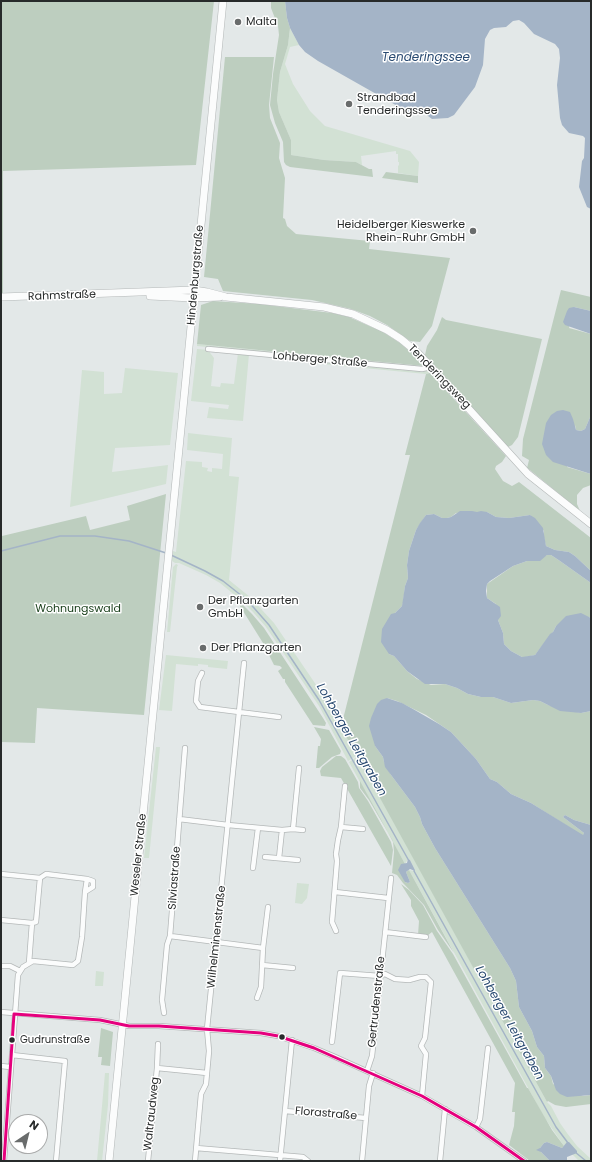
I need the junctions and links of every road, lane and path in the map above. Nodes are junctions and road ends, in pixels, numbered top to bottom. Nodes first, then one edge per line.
1 (223, 1) edge
2 (194, 290) junction
3 (123, 294) junction
4 (1, 297) edge
5 (226, 297) junction
6 (193, 298) junction
7 (208, 349) dead end
8 (431, 367) junction
9 (591, 524) edge
10 (169, 549) joint
11 (244, 663) dead end
12 (202, 672) dead end
13 (239, 712) junction
14 (278, 717) dead end
15 (185, 748) dead end
16 (299, 768) dead end
17 (345, 786) dead end
18 (179, 819) junction
19 (228, 825) junction
20 (341, 827) junction
21 (258, 828) junction
22 (292, 829) junction
23 (363, 829) dead end
24 (282, 830) junction
25 (303, 830) dead end
26 (265, 857) dead end
27 (279, 858) junction
28 (298, 860) dead end
29 (253, 868) dead end
30 (1, 874) edge
31 (40, 878) junction
32 (391, 878) dead end
33 (335, 892) junction
34 (388, 898) junction
35 (268, 906) dead end
36 (1, 920) edge
37 (32, 923) junction
38 (336, 931) dead end
39 (384, 932) junction
40 (170, 936) junction
41 (426, 937) dead end
42 (217, 941) junction
43 (263, 948) junction
44 (29, 962) junction
45 (262, 965) junction
46 (1, 966) edge
47 (293, 968) dead end
48 (20, 971) junction
49 (380, 976) junction
50 (257, 998) dead end
51 (1, 1012) edge
52 (164, 1013) dead end
53 (14, 1014) junction
54 (122, 1025) junction
55 (207, 1029) junction
56 (292, 1040) junction
57 (332, 1042) dead end
58 (158, 1044) dead end
59 (488, 1048) dead end
60 (12, 1056) junction
61 (1, 1066) edge
62 (10, 1067) junction
63 (157, 1068) junction
64 (368, 1071) junction
65 (207, 1073) junction
66 (373, 1073) junction
67 (422, 1096) junction
68 (445, 1108) junction
69 (285, 1111) junction
70 (366, 1118) junction
71 (476, 1127) junction
72 (4, 1131) edge
73 (196, 1148) junction
74 (280, 1158) edge
75 (4, 1161) edge
76 (56, 1161) edge
77 (109, 1161) edge
78 (148, 1161) edge
79 (195, 1161) edge
80 (308, 1161) edge
81 (362, 1161) edge
82 (440, 1161) edge
83 (524, 1161) edge

1 - 2 main road, Hindenburgstraße
2 - 3 main road, Rahmstraße
2 - 5 main road, Tenderingsweg
2 - 6 main road, Hindenburgstraße
3 - 4 main road, Rahmstraße
3 - 6 main road, Rahmstraße
5 - 6 main road, Tenderingsweg
5 - 8 main road, Tenderingsweg
6 - 10 main road, Hindenburgstraße
7 - 8 street, Lohberger Straße
8 - 9 main road, Tenderingsweg
10 - 54 main road, Weseler Straße
11 - 13 street, Wilhelminenstraße
12 - 13 street
13 - 14 street
13 - 19 street, Wilhelminenstraße
15 - 18 street, Silviastraße
16 - 22 street
17 - 20 street
18 - 19 street
18 - 40 street, Silviastraße
19 - 21 street
19 - 42 street, Wilhelminenstraße
20 - 23 street
20 - 33 street
21 - 24 street
21 - 29 street
22 - 24 street
22 - 25 street
24 - 27 street
26 - 27 street
27 - 28 street
30 - 31 street
31 - 37 street
31 - 44 street
32 - 34 street, Gertrudenstraße
33 - 34 street
33 - 38 street
34 - 39 street, Gertrudenstraße
35 - 43 street
36 - 37 street
37 - 44 street
39 - 41 street
39 - 49 street, Gertrudenstraße
40 - 42 street
40 - 52 street, Silviastraße
42 - 43 street
42 - 55 street, Wilhelminenstraße
43 - 45 street
44 - 48 street
45 - 47 street
45 - 50 street
46 - 48 street
48 - 53 street
49 - 57 street
49 - 64 street, Gertrudenstraße
49 - 67 street
51 - 53 street
53 - 54 street
53 - 60 street
54 - 55 street
54 - 77 main road, Weseler Straße
55 - 56 street
55 - 65 street, Wilhelminenstraße
56 - 64 street
56 - 69 street
58 - 63 street, Waltraudweg
59 - 71 street
60 - 62 street
60 - 76 street
61 - 62 street
62 - 72 street
63 - 65 street, Waltraudweg
63 - 78 street, Waltraudweg
64 - 66 street
65 - 73 street, Wilhelminenstraße
66 - 67 street
66 - 70 street
67 - 68 street
68 - 71 street
68 - 82 street
69 - 70 street, Florastraße
69 - 74 street
70 - 81 street
71 - 83 street
72 - 75 street
73 - 74 street
73 - 79 street, Wilhelminenstraße
74 - 80 street

